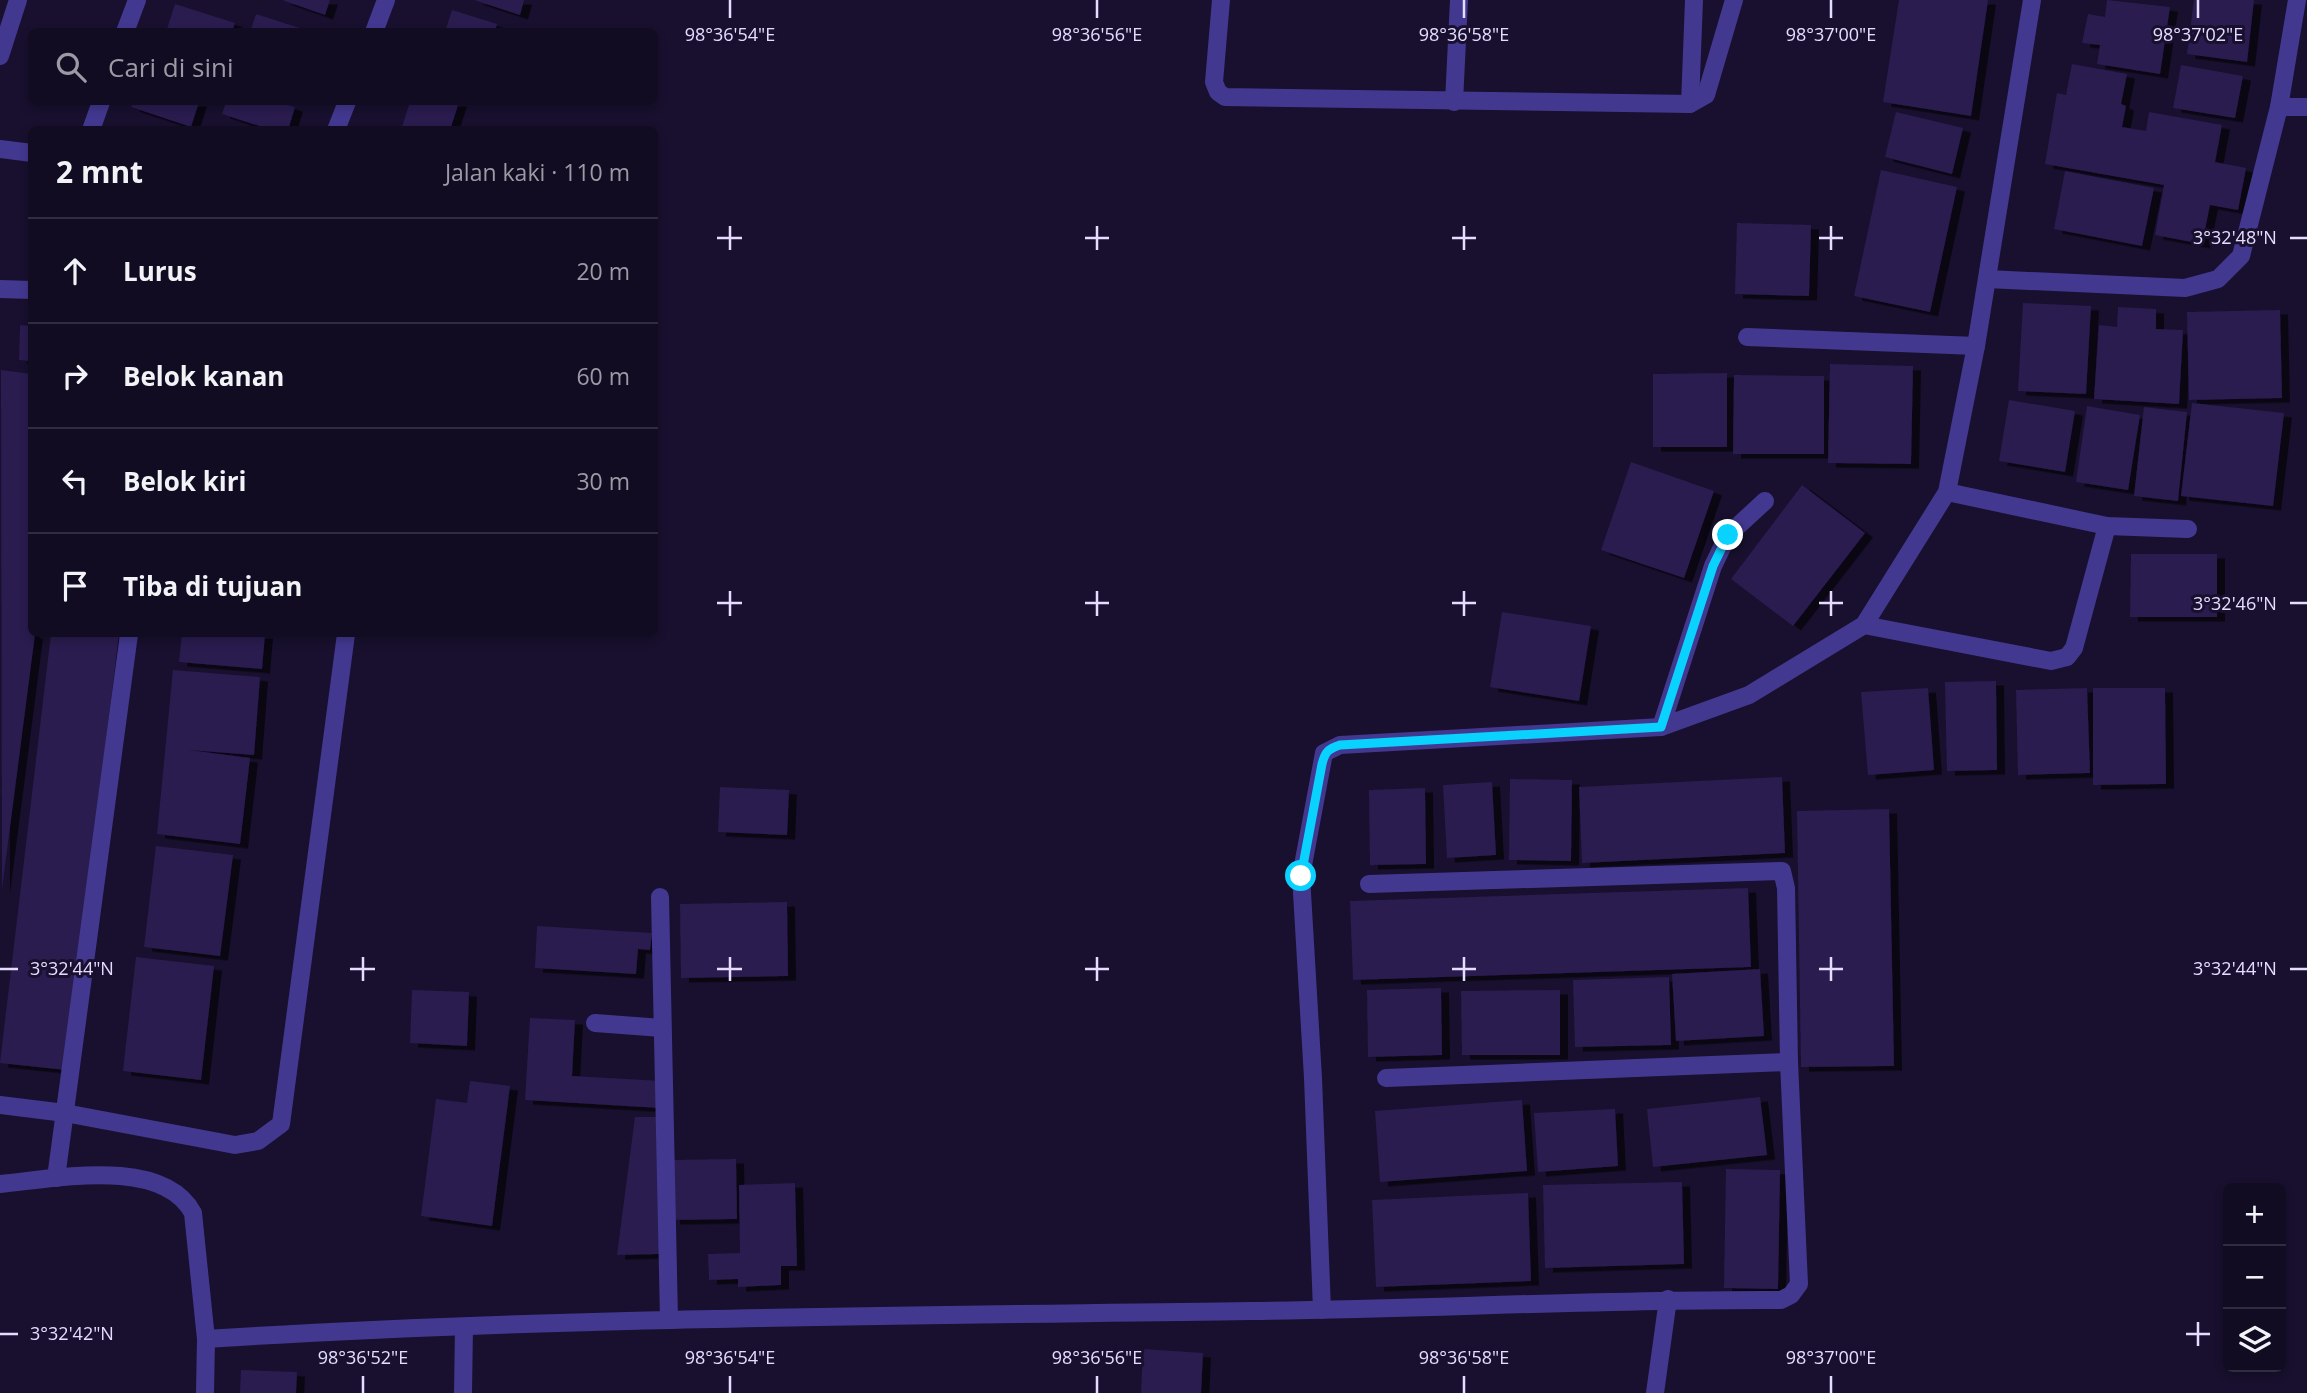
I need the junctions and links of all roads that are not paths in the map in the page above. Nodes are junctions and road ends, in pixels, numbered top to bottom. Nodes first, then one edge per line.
1 (18, 0) edge
2 (137, 0) edge
3 (386, 0) edge
4 (1221, 0) edge
5 (1458, 0) edge
6 (1694, 0) edge
7 (1734, 0) edge
8 (2032, 0) edge
9 (2297, 0) edge
10 (126, 28) edge
11 (376, 28) edge
12 (0, 56) edge
13 (1454, 102) junction
14 (1690, 104) junction
15 (99, 105) edge
16 (345, 105) edge
17 (2279, 107) junction
18 (2307, 107) edge
19 (91, 126) edge
20 (337, 126) edge
21 (0, 149) edge
22 (28, 152) edge
23 (1987, 279) junction
24 (0, 289) edge
25 (28, 290) edge
26 (1747, 337) dead end
27 (1976, 346) junction
28 (1947, 492) junction
29 (1765, 501) dead end
30 (2107, 526) junction
31 (2188, 529) dead end
32 (1864, 625) junction
33 (129, 637) edge
34 (346, 637) edge
35 (1661, 727) junction
36 (1369, 884) dead end
37 (660, 897) dead end
38 (595, 1023) dead end
39 (662, 1028) junction
40 (1789, 1062) junction
41 (1387, 1078) dead end
42 (0, 1105) edge
43 (65, 1113) junction
44 (57, 1178) junction
45 (0, 1184) edge
46 (1668, 1299) junction
47 (1322, 1310) junction
48 (669, 1319) junction
49 (464, 1327) junction
50 (206, 1339) junction
51 (205, 1393) edge
52 (463, 1393) edge
53 (1655, 1393) edge

1 - 12 street
2 - 10 street
3 - 11 street
4 - 13 street
5 - 13 street
6 - 14 street
7 - 14 street
8 - 23 street
9 - 17 street
13 - 14 street
15 - 19 street
16 - 20 street
17 - 18 street
17 - 23 street
21 - 22 street
23 - 27 street
24 - 25 street
26 - 27 street
27 - 28 street
28 - 30 street
28 - 32 street
29 - 35 street
30 - 31 street
30 - 32 street
32 - 35 street
33 - 43 street
34 - 43 street
35 - 47 street
36 - 40 street
37 - 39 street
38 - 39 street
39 - 48 street
40 - 41 street
40 - 46 street
42 - 43 street
43 - 44 street
44 - 45 street
44 - 50 street
46 - 47 street
46 - 53 street
47 - 48 street
48 - 49 street
49 - 50 street
49 - 52 street
50 - 51 street

